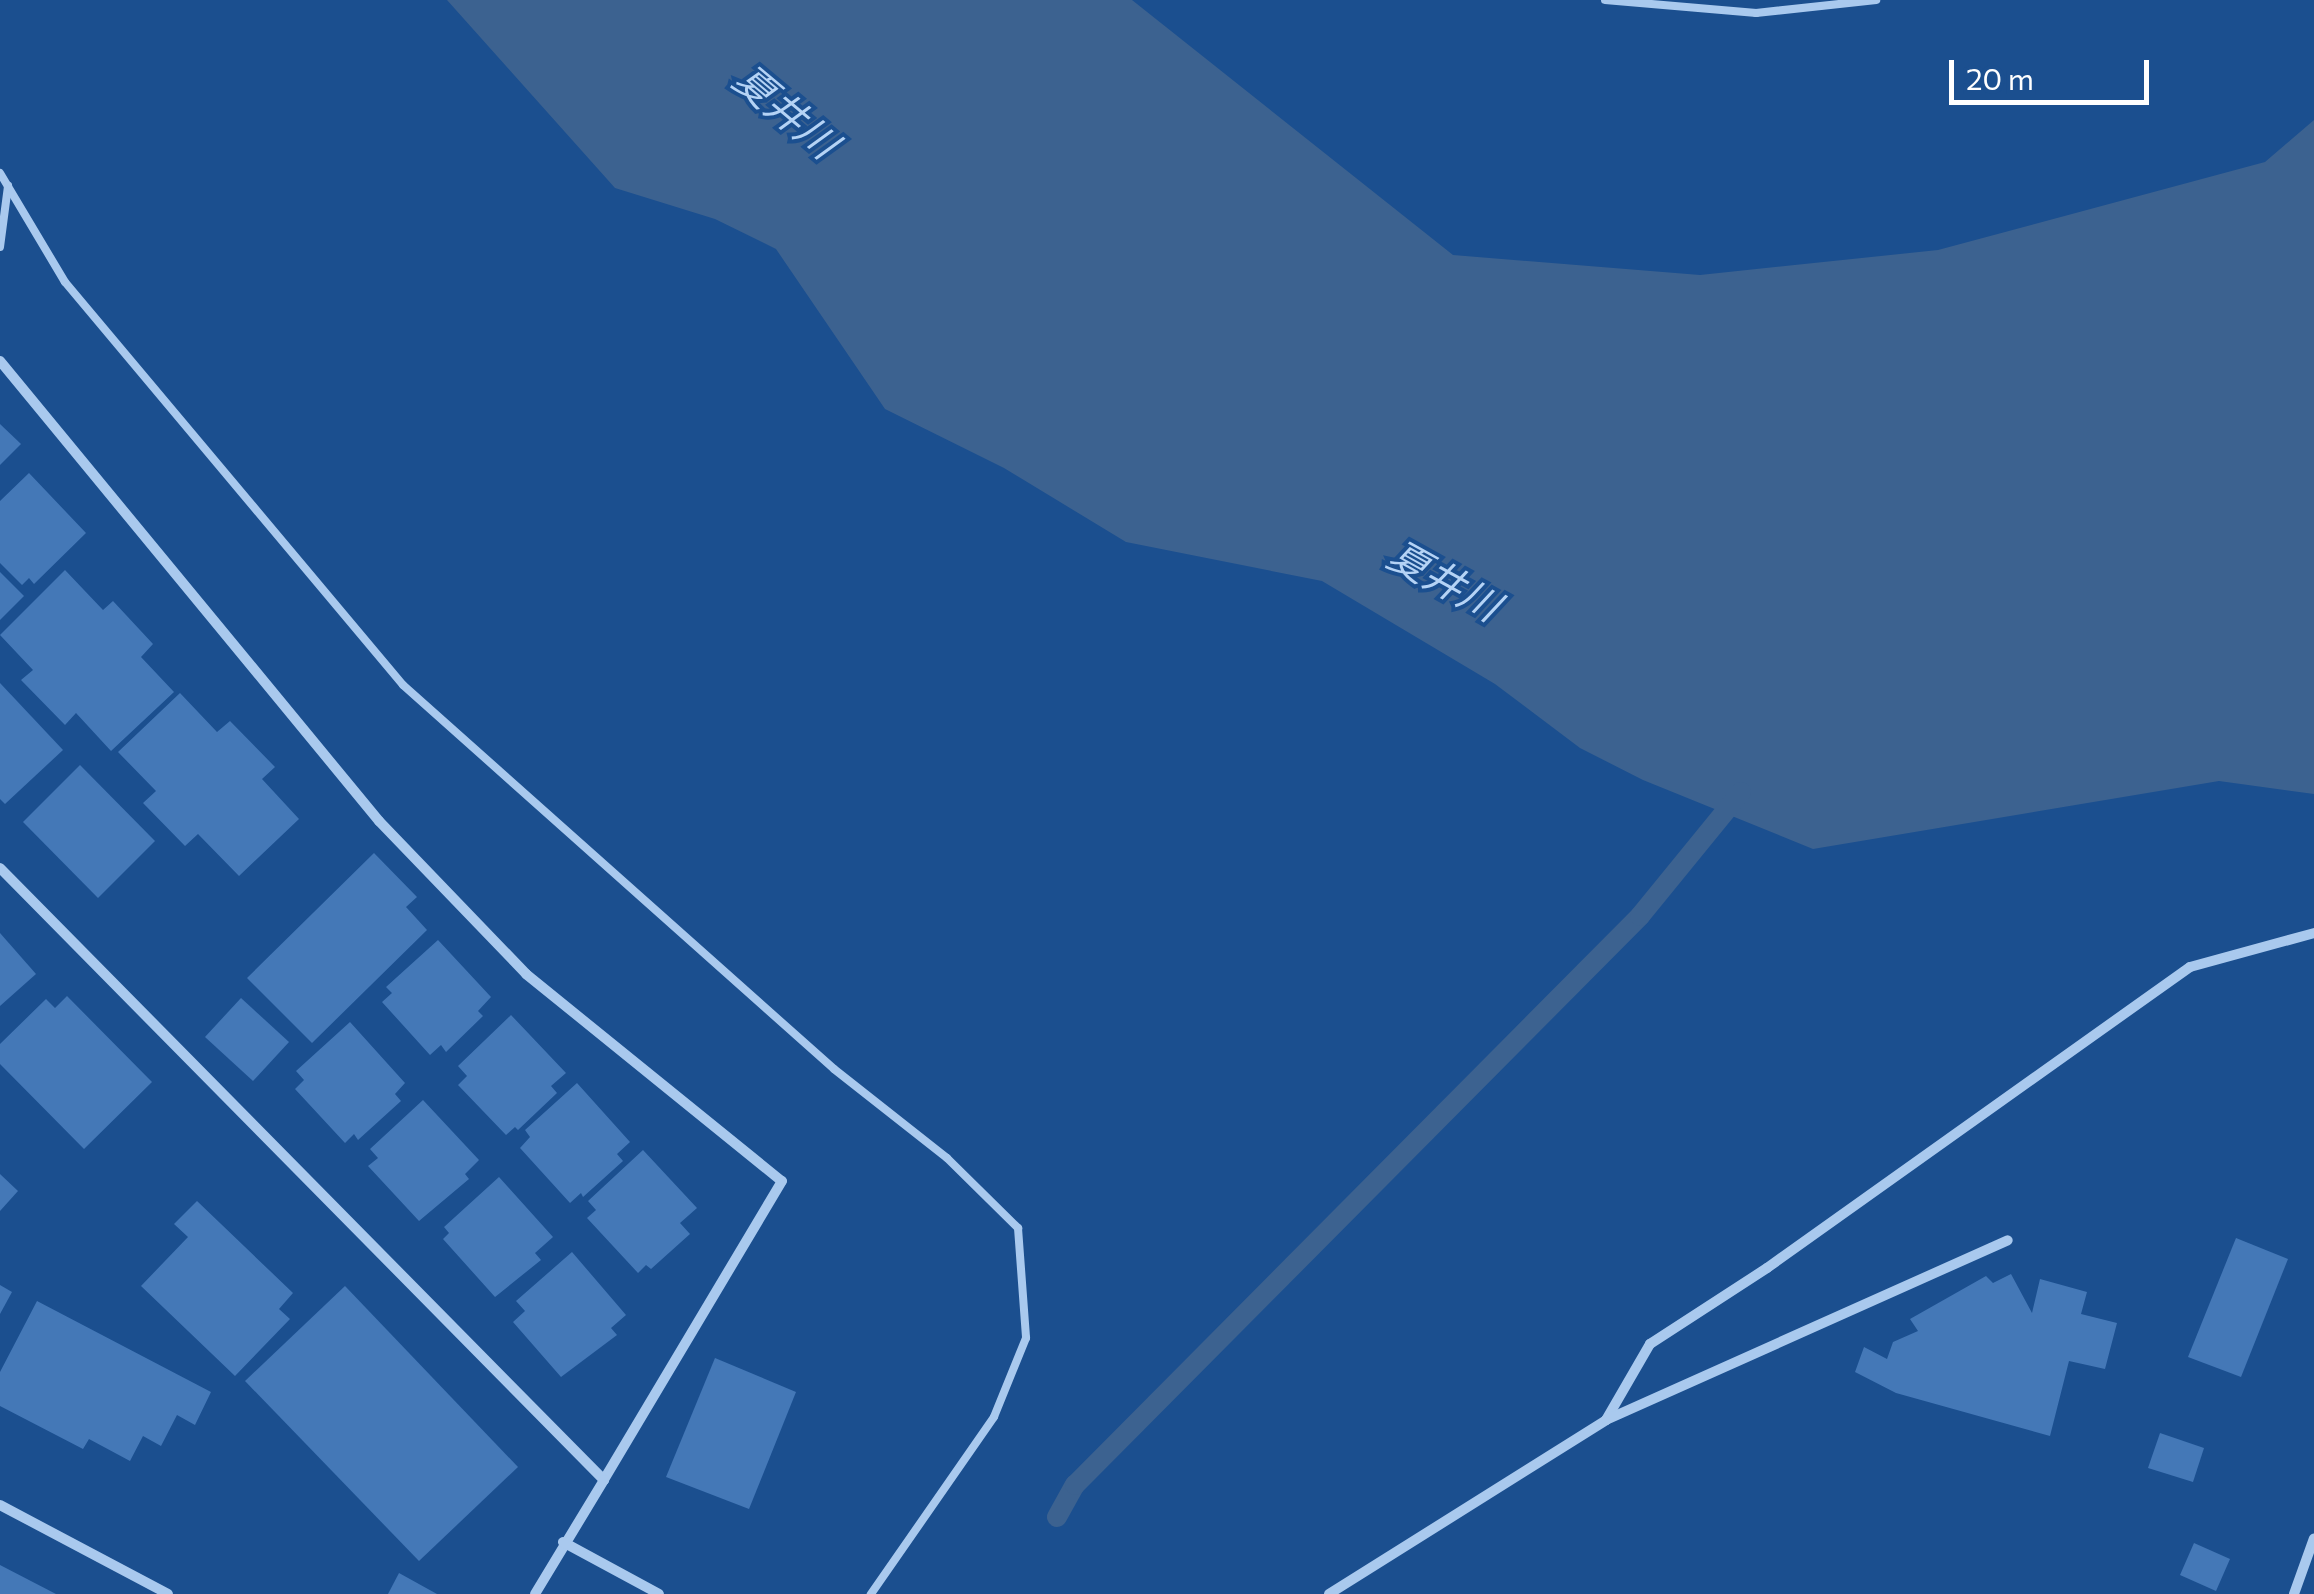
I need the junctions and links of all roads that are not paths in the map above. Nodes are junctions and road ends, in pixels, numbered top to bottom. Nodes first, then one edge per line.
1 (1605, 0) edge
2 (1876, 0) edge
3 (0, 173) edge
4 (8, 186) junction
5 (0, 247) edge
6 (0, 362) edge
7 (0, 868) edge
8 (2314, 933) edge
9 (2008, 1240) dead end
10 (1606, 1420) junction
11 (604, 1480) junction
12 (0, 1506) edge
13 (2314, 1538) edge
14 (564, 1542) junction
15 (168, 1594) edge
16 (535, 1594) edge
17 (659, 1594) edge
18 (871, 1594) edge
19 (1330, 1594) edge
20 (2294, 1594) edge

1 - 2 lane
3 - 4 lane
4 - 5 lane
4 - 18 lane
6 - 11 street
7 - 11 street
8 - 10 street
9 - 10 street
10 - 19 street
11 - 14 street
12 - 15 street
13 - 20 street
14 - 16 street
14 - 17 street

